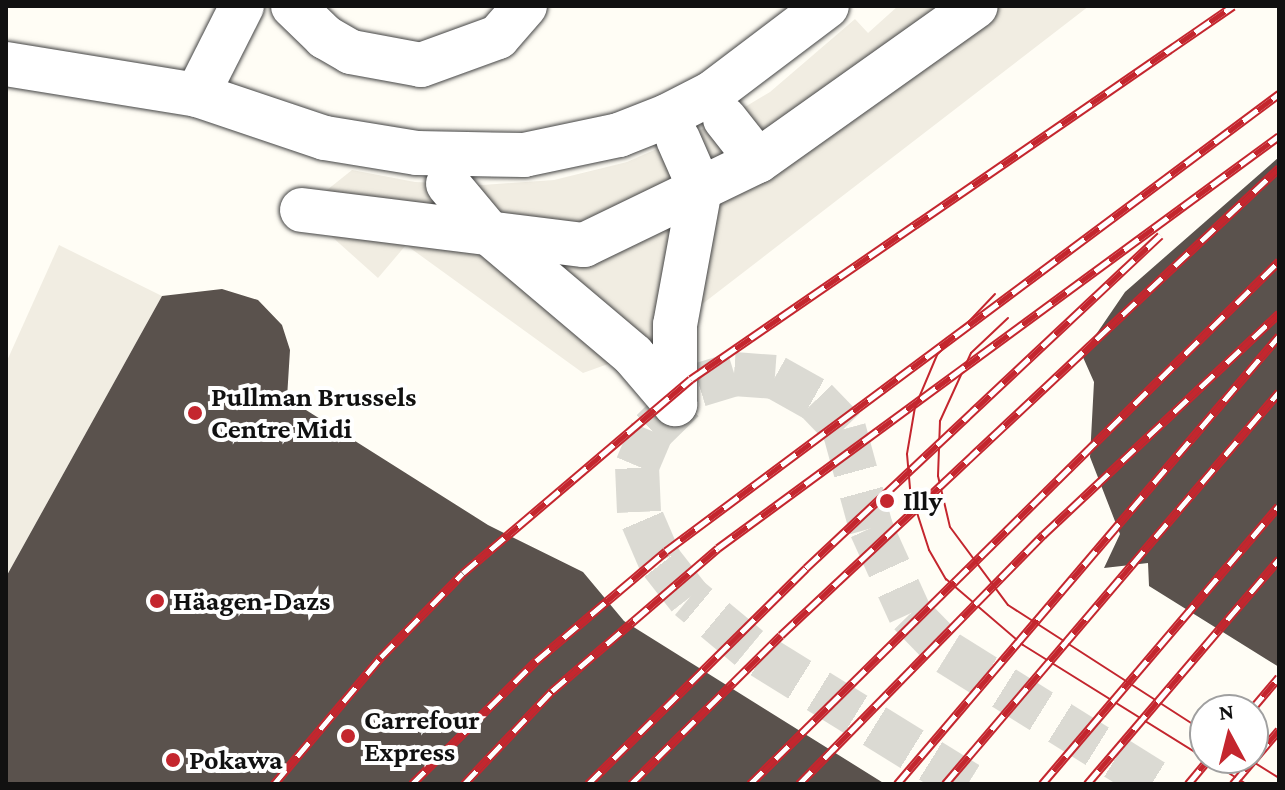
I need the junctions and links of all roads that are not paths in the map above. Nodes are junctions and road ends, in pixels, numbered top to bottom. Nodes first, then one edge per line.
1 (242, 6) edge
2 (293, 6) edge
3 (525, 6) edge
4 (827, 6) edge
5 (976, 6) edge
6 (6, 64) edge
7 (197, 95) junction
8 (725, 119) dead end
9 (678, 139) dead end
10 (758, 161) junction
11 (700, 189) junction
12 (302, 210) dead end
13 (490, 234) junction
14 (435, 246) junction

1 - 7 street
2 - 3 street
4 - 7 street
5 - 10 street
6 - 7 street
8 - 10 street
9 - 11 street
10 - 11 street
11 - 13 street
11 - 13 street
12 - 14 street
13 - 14 street
13 - 14 street

